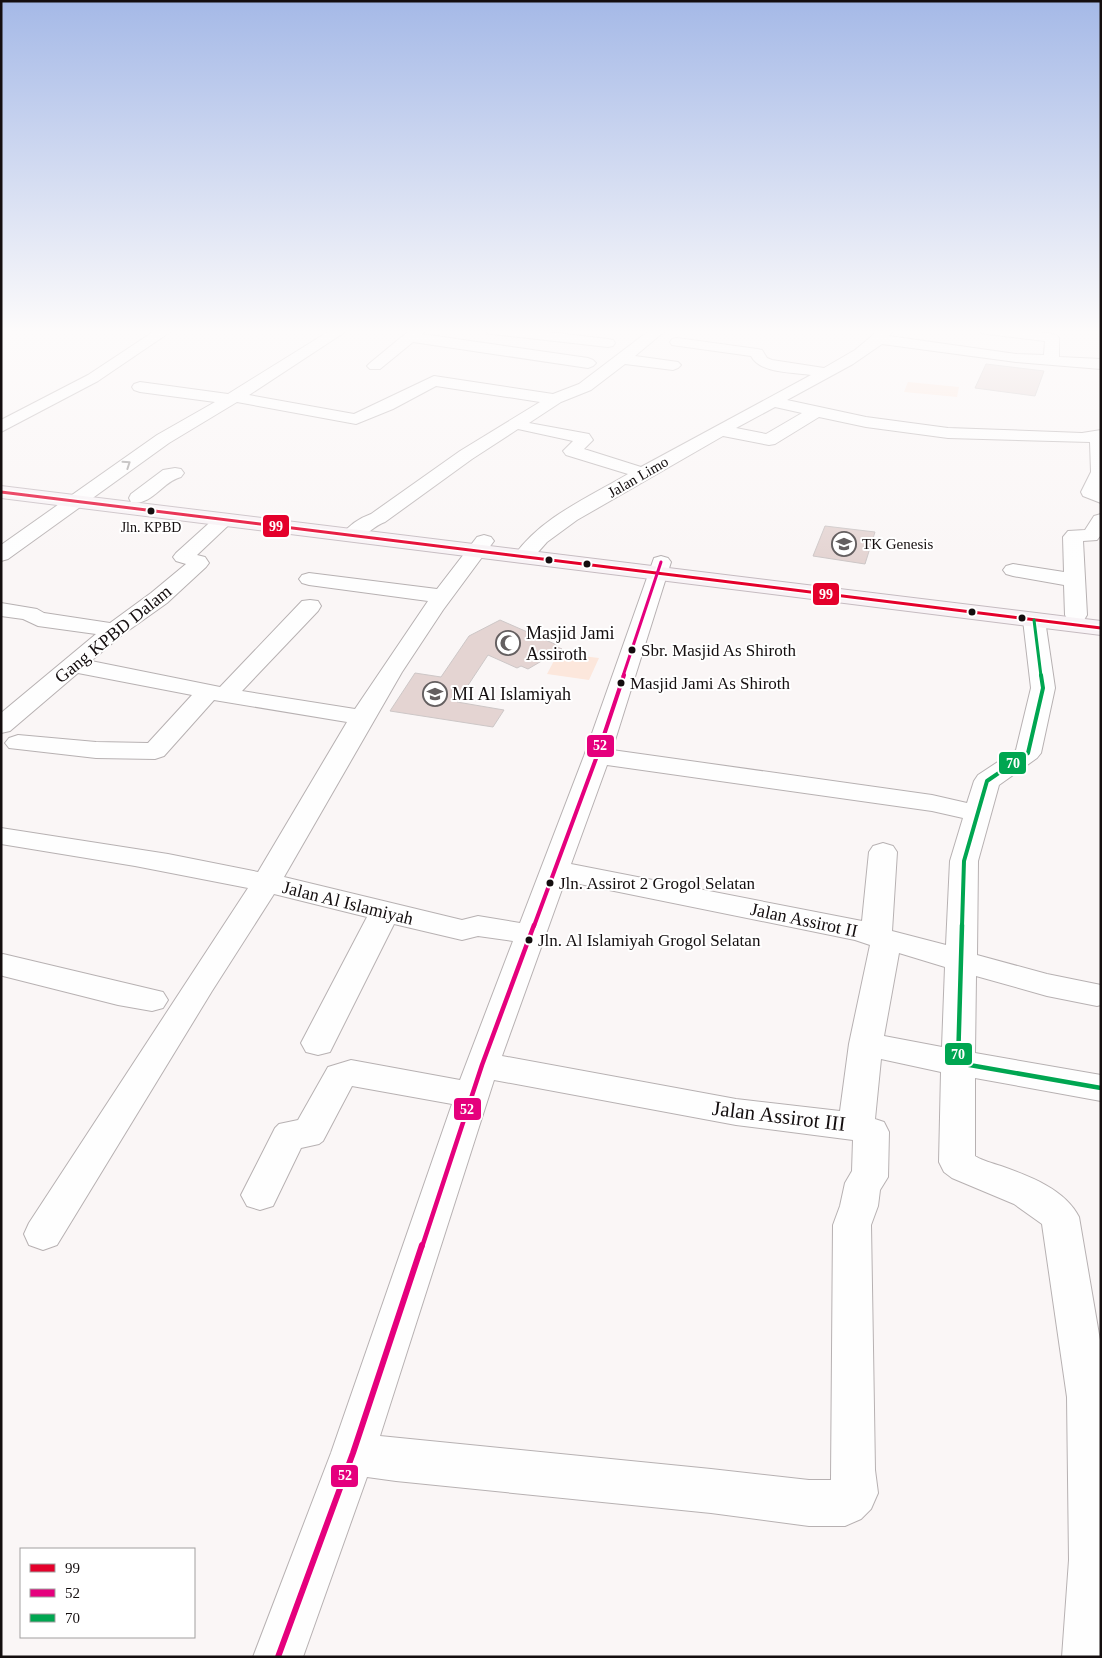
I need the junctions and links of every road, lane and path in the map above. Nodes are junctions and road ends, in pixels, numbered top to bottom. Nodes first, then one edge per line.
1 (37, 407) edge
2 (217, 407) edge
3 (289, 407) edge
4 (384, 407) edge
5 (507, 407) edge
6 (544, 407) edge
7 (763, 407) edge
8 (796, 407) edge
9 (815, 412) junction
10 (528, 420) junction
11 (1, 427) edge
12 (720, 430) junction
13 (1099, 435) edge
14 (1101, 472) edge
15 (175, 473) dead end
16 (642, 473) junction
17 (1, 481) edge
18 (1, 492) edge
19 (42, 492) junction
20 (81, 496) junction
21 (1101, 497) edge
22 (138, 498) junction
23 (224, 520) junction
24 (1101, 520) edge
25 (357, 530) junction
26 (480, 545) junction
27 (527, 551) junction
28 (1, 555) edge
29 (659, 567) junction
30 (1013, 570) dead end
31 (309, 579) dead end
32 (1074, 580) junction
33 (441, 596) junction
34 (310, 606) dead end
35 (990, 609) junction
36 (1, 610) edge
37 (1076, 615) junction
38 (1101, 618) edge
39 (1034, 620) junction
40 (1101, 628) edge
41 (114, 630) junction
42 (72, 665) junction
43 (217, 693) junction
44 (362, 717) junction
45 (5, 740) edge
46 (597, 756) junction
47 (978, 813) junction
48 (1, 836) edge
49 (883, 852) dead end
50 (556, 870) junction
51 (267, 883) junction
52 (384, 913) junction
53 (529, 934) junction
54 (881, 938) junction
55 (962, 961) junction
56 (2, 965) edge
57 (1097, 995) dead end
58 (152, 1000) dead end
59 (318, 1043) dead end
60 (866, 1044) junction
61 (958, 1063) junction
62 (477, 1080) junction
63 (1101, 1088) edge
64 (856, 1127) junction
65 (260, 1195) dead end
66 (43, 1234) dead end
67 (353, 1453) junction
68 (1092, 1633) edge
69 (278, 1657) edge

1 - 11 street
20 -> 2 street
3 - 4 street
5 - 10 street
6 - 10 street
7 - 12 street, Jalan Limo
8 - 9 street
9 - 12 street
9 - 13 street
10 - 16 street
10 - 25 street
12 - 16 street, Jalan Limo
13 - 14 street
14 - 21 street
15 - 22 street
16 - 27 street, Jalan Limo
17 - 19 main road
18 - 19 main road
19 - 20 main road
20 - 22 main road
20 - 23 main road
20 - 28 street
22 - 25 main road
23 - 25 main road
23 - 41 street, Gang KPBD Dalam
24 - 32 street
25 - 26 main road
26 - 27 main road
26 - 33 street, Jalan Al Islamiyah
27 - 29 main road
29 - 35 main road
29 - 46 street
30 - 32 street
31 - 33 street
32 - 37 street
33 - 44 street, Jalan Al Islamiyah
34 - 43 street
35 - 37 main road
35 - 39 main road
36 - 41 street
37 - 38 main road
39 - 40 main road
39 - 47 street
41 - 42 street, Gang KPBD Dalam
42 - 43 street
42 - 45 street, Gang KPBD Dalam
43 - 44 street
43 - 45 street
44 - 51 street, Jalan Al Islamiyah
46 - 47 street
46 - 50 street
47 - 55 street
48 - 51 street
49 - 54 street, Jalan Assirot III
50 - 53 street
50 - 54 street, Jalan Assirot II
51 - 52 street, Jalan Al Islamiyah
51 - 66 street
52 - 53 street, Jalan Al Islamiyah
52 - 59 street
53 - 62 street
54 - 55 street, Jalan Assirot II
54 - 60 street, Jalan Assirot III
55 - 57 street, Jalan Assirot II
55 - 61 street
56 - 58 street
60 - 61 street
60 - 64 street, Jalan Assirot III
61 - 63 street
61 - 68 street
62 - 64 street, Jalan Assirot III
62 - 65 street, Jalan Assirot III
62 - 67 street
64 - 67 street
67 - 69 street

